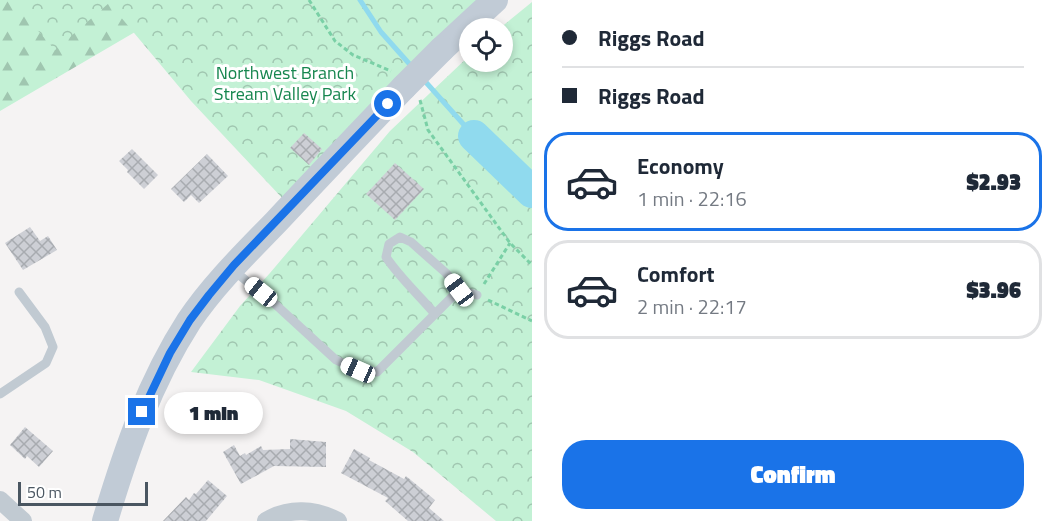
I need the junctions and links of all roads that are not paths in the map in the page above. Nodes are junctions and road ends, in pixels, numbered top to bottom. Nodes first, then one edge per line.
1 (495, 0) edge
2 (232, 268) junction
3 (459, 290) junction
4 (19, 292) dead end
5 (477, 295) road end
6 (435, 314) junction
7 (0, 394) edge
8 (0, 500) edge
9 (23, 521) edge
10 (105, 521) edge
11 (266, 521) edge
12 (338, 521) edge

1 - 2 main road, bridge
2 - 6 lane
2 - 10 main road
3 - 5 lane
3 - 6 lane
3 - 6 lane
4 - 7 lane
8 - 9 street
11 - 12 street

